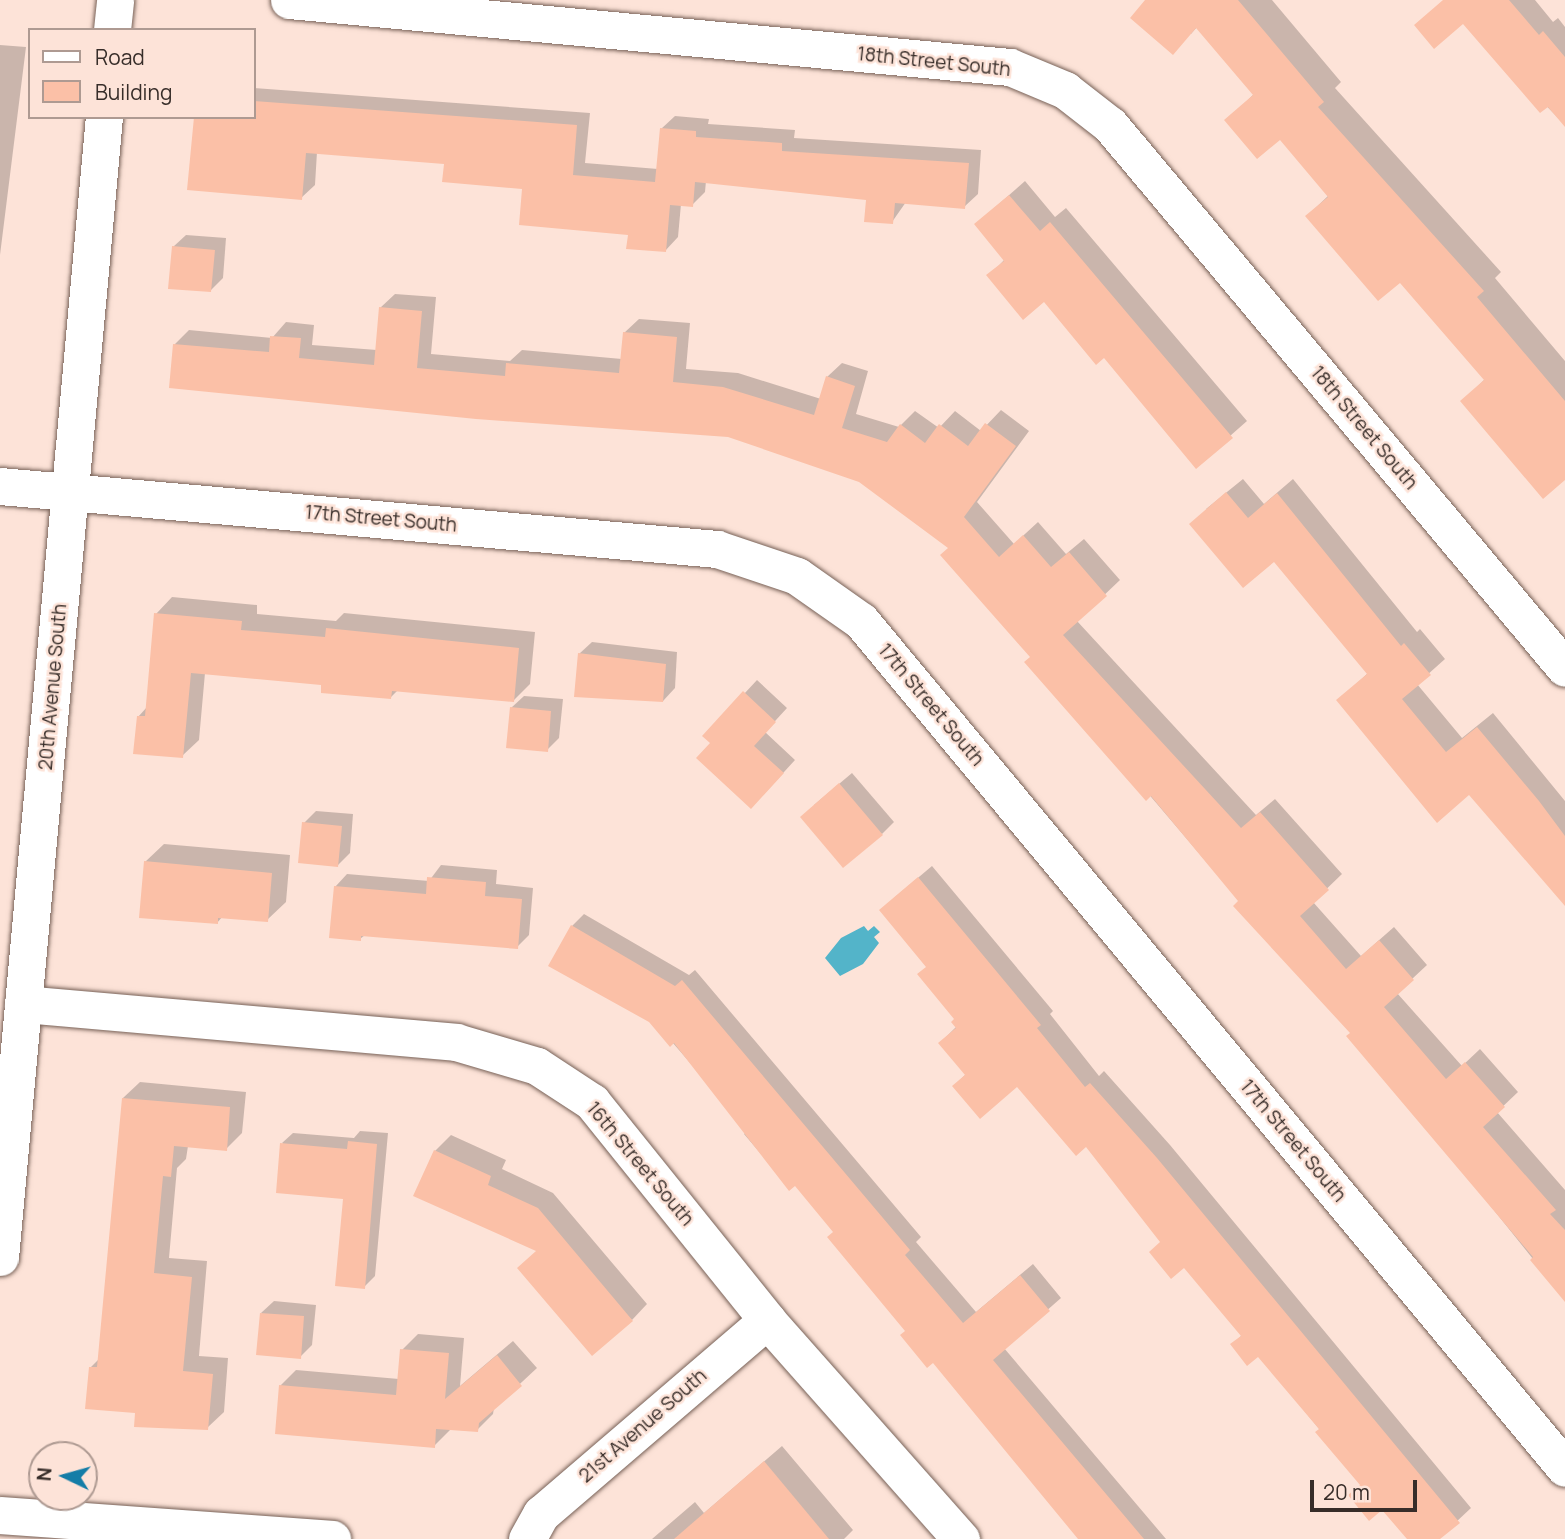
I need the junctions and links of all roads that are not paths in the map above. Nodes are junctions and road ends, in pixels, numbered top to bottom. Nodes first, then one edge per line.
1 (115, 0) edge
2 (289, 0) edge
3 (112, 28) edge
4 (104, 119) edge
5 (0, 486) edge
6 (71, 492) junction
7 (1565, 667) edge
8 (23, 1004) junction
9 (6, 1110) edge
10 (0, 1257) edge
11 (767, 1320) junction
12 (1565, 1468) edge
13 (0, 1515) edge
14 (332, 1539) edge
15 (527, 1539) edge
16 (961, 1539) edge

1 - 3 street
2 - 7 street, 18th Street South
4 - 6 street, 20th Avenue South
5 - 6 street, 17th Street South
6 - 8 street, 20th Avenue South
6 - 12 street, 17th Street South
8 - 9 street, 20th Avenue South
8 - 11 street, 16th Street South
9 - 10 street, 20th Avenue South
11 - 15 street, 21st Avenue South
11 - 16 street, 16th Street South
13 - 14 street

